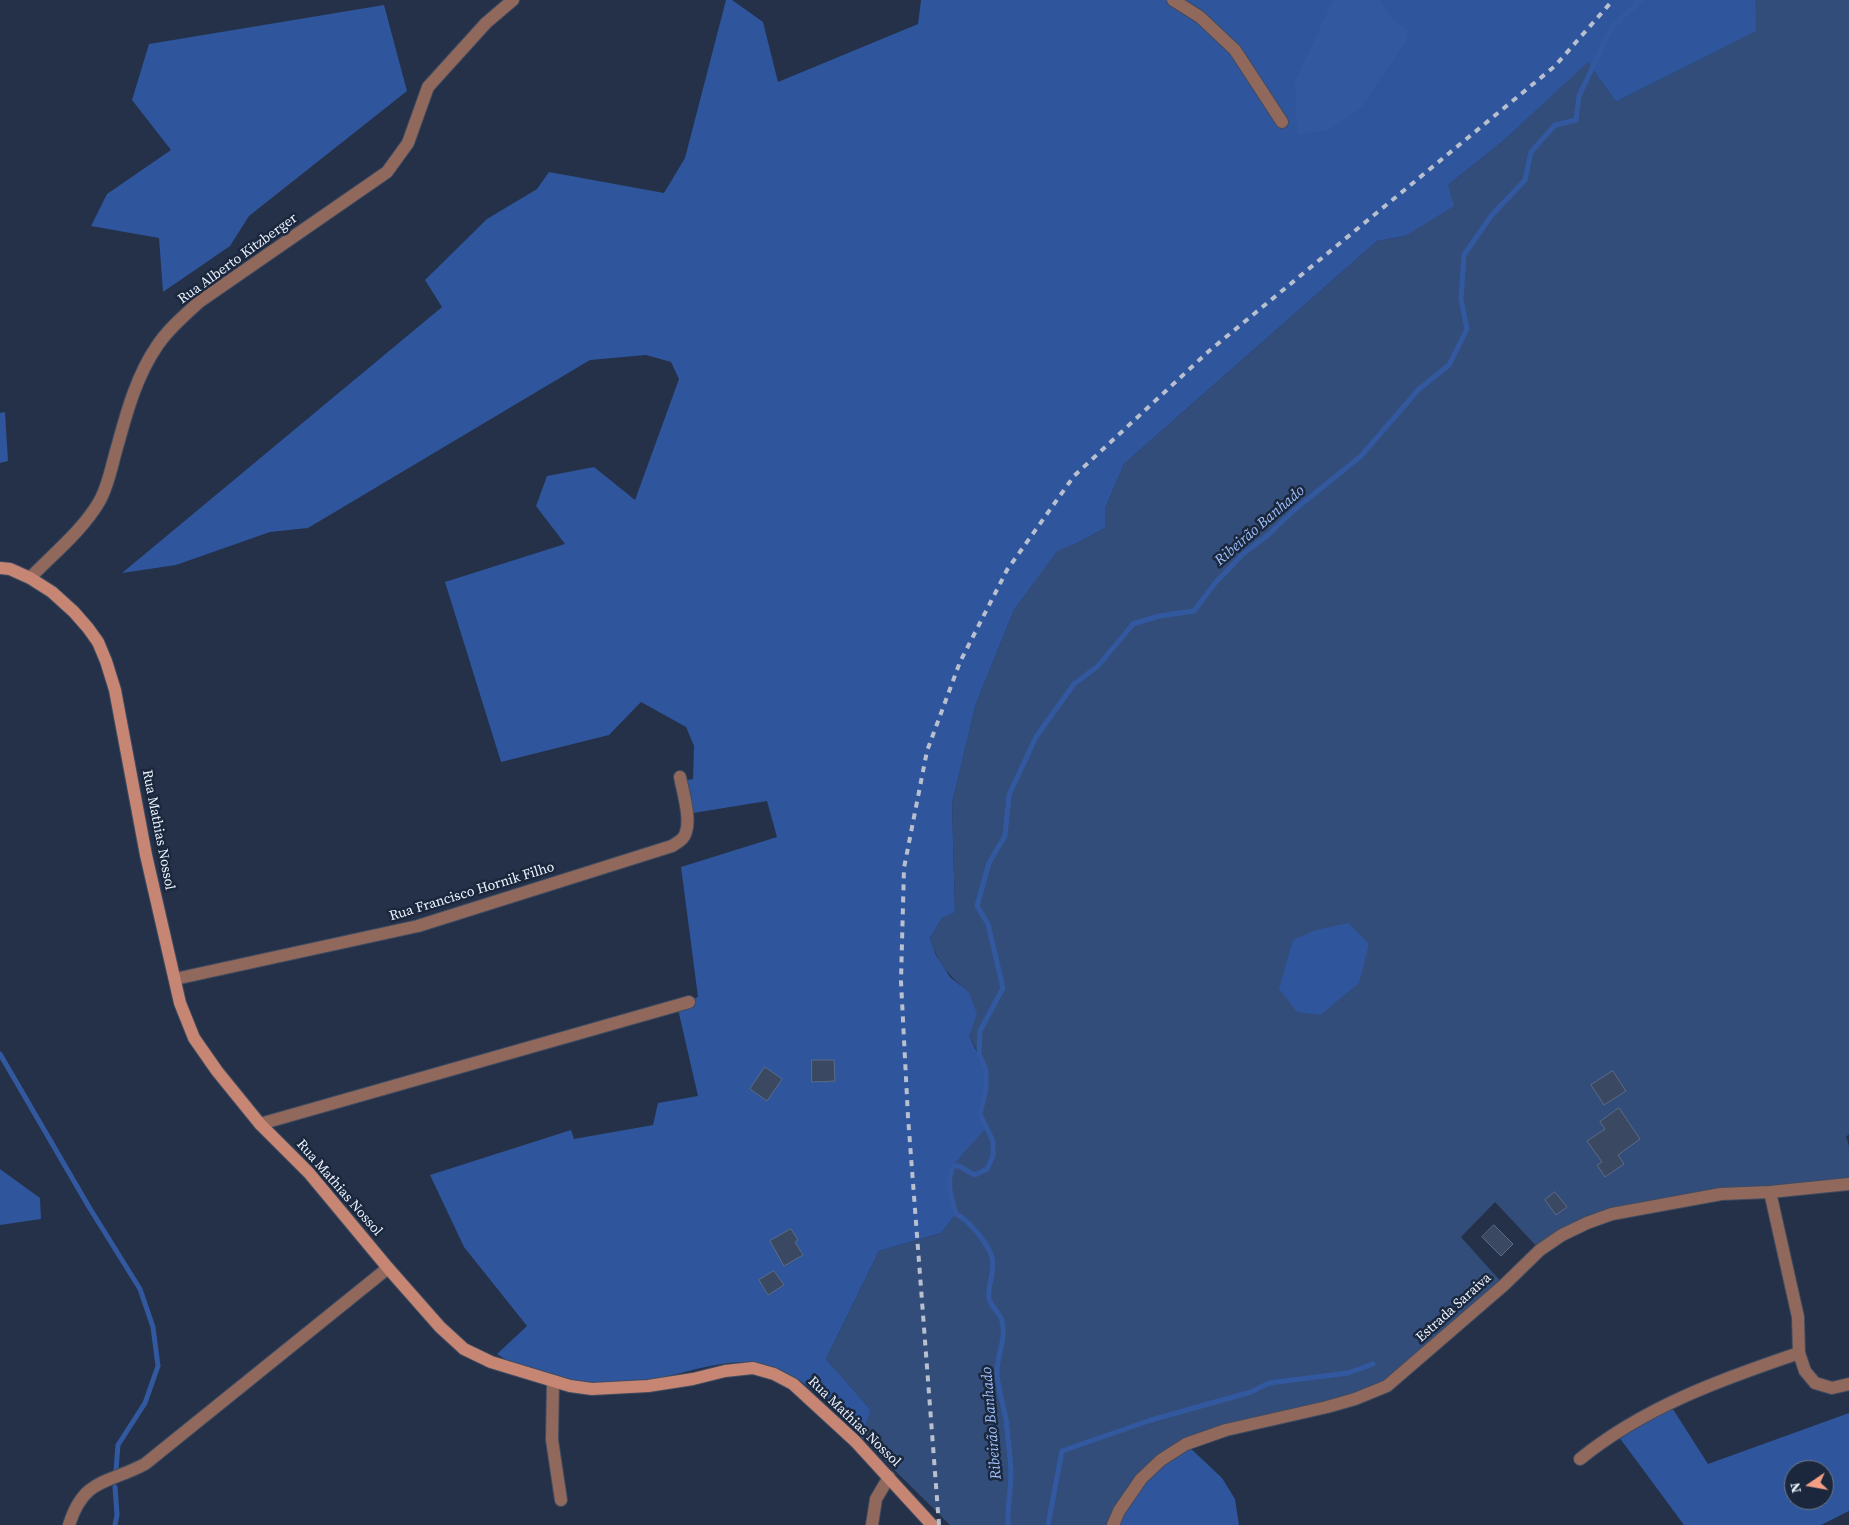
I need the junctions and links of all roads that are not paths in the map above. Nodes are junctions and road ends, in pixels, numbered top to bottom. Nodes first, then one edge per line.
1 (514, 0) edge
2 (1173, 0) edge
3 (1282, 122) dead end
4 (0, 568) edge
5 (30, 578) junction
6 (680, 777) dead end
7 (175, 979) junction
8 (689, 1002) dead end
9 (260, 1124) junction
10 (1849, 1184) edge
11 (1770, 1192) junction
12 (388, 1268) junction
13 (1799, 1354) junction
14 (553, 1381) junction
15 (1849, 1384) edge
16 (1580, 1459) dead end
17 (889, 1476) junction
18 (561, 1500) dead end
19 (69, 1525) edge
20 (872, 1525) edge
21 (932, 1525) edge
22 (1112, 1525) edge

1 - 5 street, Rua Alberto Kitzberger
2 - 3 street
4 - 5 street, Rua Mathias Nossol
5 - 7 street, Rua Mathias Nossol
6 - 7 street, Rua Francisco Hornik Filho
7 - 9 street, Rua Mathias Nossol
8 - 9 street
9 - 12 street, Rua Mathias Nossol
10 - 11 street, Estrada Saraiva
11 - 13 street
11 - 22 street, Estrada Saraiva
12 - 14 street, Rua Mathias Nossol
12 - 19 street
13 - 15 street
13 - 16 street
14 - 17 street, Rua Mathias Nossol
14 - 18 street
17 - 20 street
17 - 21 street, Rua Mathias Nossol

